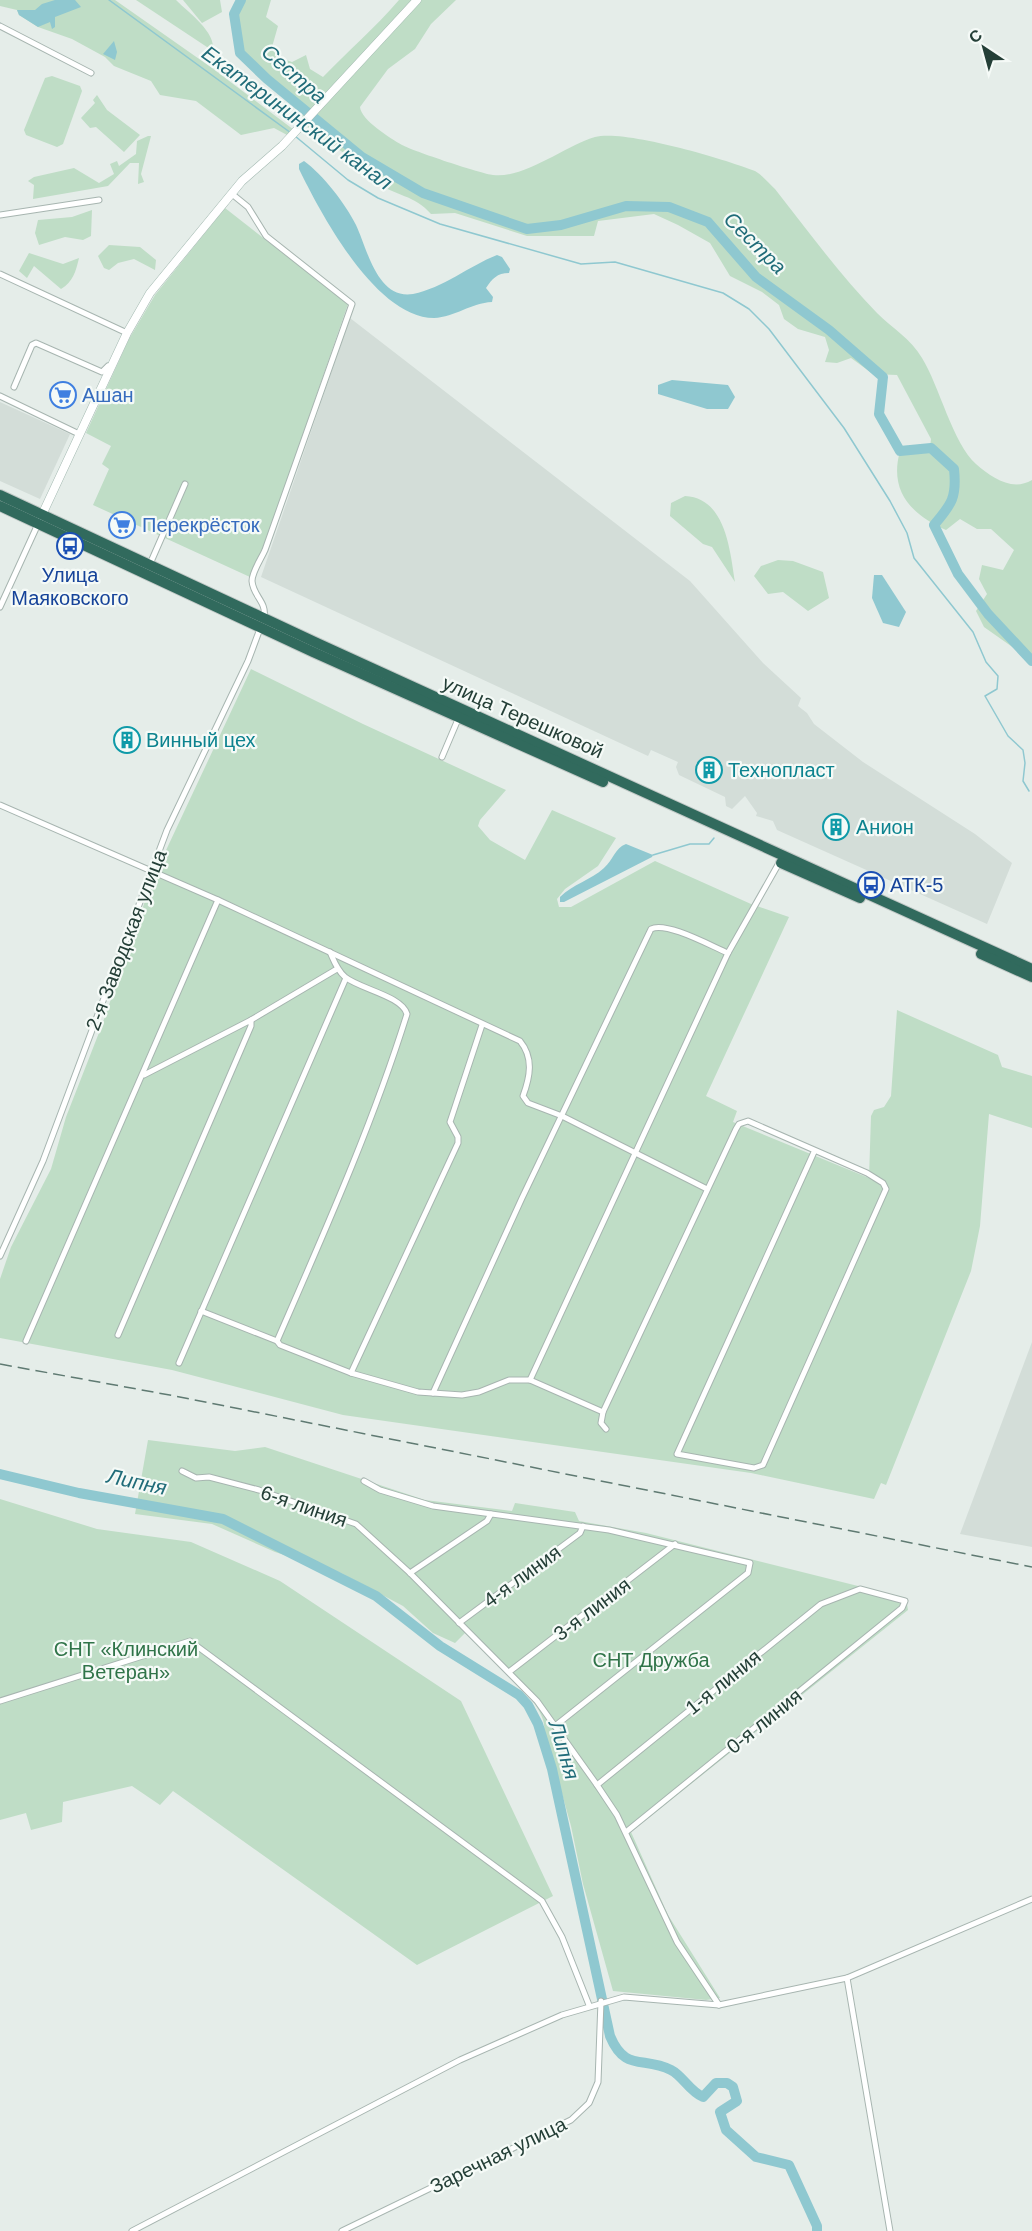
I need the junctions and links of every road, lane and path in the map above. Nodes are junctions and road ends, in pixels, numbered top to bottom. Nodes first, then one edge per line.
1 (417, 0) edge
2 (0, 26) edge
3 (91, 73) dead end
4 (232, 194) junction
5 (99, 200) dead end
6 (0, 215) edge
7 (0, 274) edge
8 (127, 333) junction
9 (123, 342) junction
10 (14, 387) dead end
11 (0, 396) edge
12 (80, 434) junction
13 (185, 484) dead end
14 (0, 495) edge
15 (0, 506) edge
16 (40, 519) junction
17 (150, 564) junction
18 (0, 607) edge
19 (262, 623) junction
20 (459, 716) junction
21 (442, 757) dead end
22 (0, 805) edge
23 (780, 862) junction
24 (152, 870) junction
25 (218, 900) junction
26 (330, 951) junction
27 (728, 953) junction
28 (338, 969) junction
29 (1032, 969) edge
30 (1032, 977) edge
31 (346, 978) junction
32 (251, 1020) junction
33 (482, 1025) junction
34 (144, 1075) junction
35 (562, 1116) junction
36 (814, 1152) junction
37 (634, 1154) junction
38 (707, 1189) junction
39 (0, 1256) edge
40 (201, 1311) junction
41 (117, 1335) dead end
42 (26, 1341) dead end
43 (277, 1341) junction
44 (179, 1363) dead end
45 (351, 1373) junction
46 (531, 1380) junction
47 (433, 1393) junction
48 (603, 1412) junction
49 (606, 1429) dead end
50 (182, 1471) dead end
51 (364, 1481) dead end
52 (491, 1514) junction
53 (583, 1527) junction
54 (675, 1544) junction
55 (410, 1573) junction
56 (902, 1608) joint
57 (459, 1623) junction
58 (508, 1672) junction
59 (0, 1701) edge
60 (555, 1726) junction
61 (597, 1785) junction
62 (626, 1832) junction
63 (1032, 1899) edge
64 (847, 1978) junction
65 (602, 2001) junction
66 (589, 2005) junction
67 (719, 2006) junction
68 (132, 2231) edge
69 (342, 2231) edge
70 (890, 2231) edge

1 - 4 street
2 - 3 street
4 - 8 street
4 - 19 street
5 - 6 street
7 - 8 street
8 - 9 street
9 - 10 street
9 - 12 street
11 - 12 street
12 - 16 street
13 - 17 street
14 - 16 highway, улица Терешковой
15 - 16 highway, улица Терешковой
16 - 17 highway, улица Терешковой
16 - 18 street
16 - 19 highway, улица Терешковой
17 - 19 highway, улица Терешковой
19 - 20 highway, улица Терешковой
19 - 24 street, 2-я Заводская улица
19 - 29 highway, улица Терешковой
20 - 21 street
20 - 23 highway, улица Терешковой
22 - 24 street
23 - 27 street
23 - 30 highway, улица Терешковой
24 - 25 street
24 - 39 street, 2-я Заводская улица
25 - 26 street
25 - 34 street
26 - 28 street
26 - 33 street
27 - 35 street
27 - 37 street
28 - 31 street
28 - 32 street
31 - 40 street
31 - 43 street
32 - 34 street
32 - 41 street
33 - 35 street
33 - 45 street
34 - 42 street
35 - 37 street
35 - 47 street
36 - 36 street
36 - 38 street
37 - 38 street
37 - 46 street
38 - 48 street
40 - 43 street
40 - 44 street
43 - 45 street
45 - 47 street
46 - 47 street
46 - 48 street
48 - 49 street
50 - 55 street, 6-я линия
51 - 52 street
52 - 53 street
52 - 55 street
53 - 54 street
53 - 57 street, 4-я линия
54 - 58 street, 3-я линия
54 - 60 street
55 - 57 street, 6-я линия
56 - 61 street, 1-я линия
56 - 62 street, 0-я линия
57 - 58 street, 6-я линия
58 - 60 street, 6-я линия
59 - 66 street
60 - 61 street, 6-я линия
61 - 62 street, 6-я линия
62 - 67 street, 6-я линия
63 - 64 street
64 - 67 street
64 - 70 street
65 - 66 street
65 - 67 street
65 - 69 street, Заречная улица
66 - 68 street

